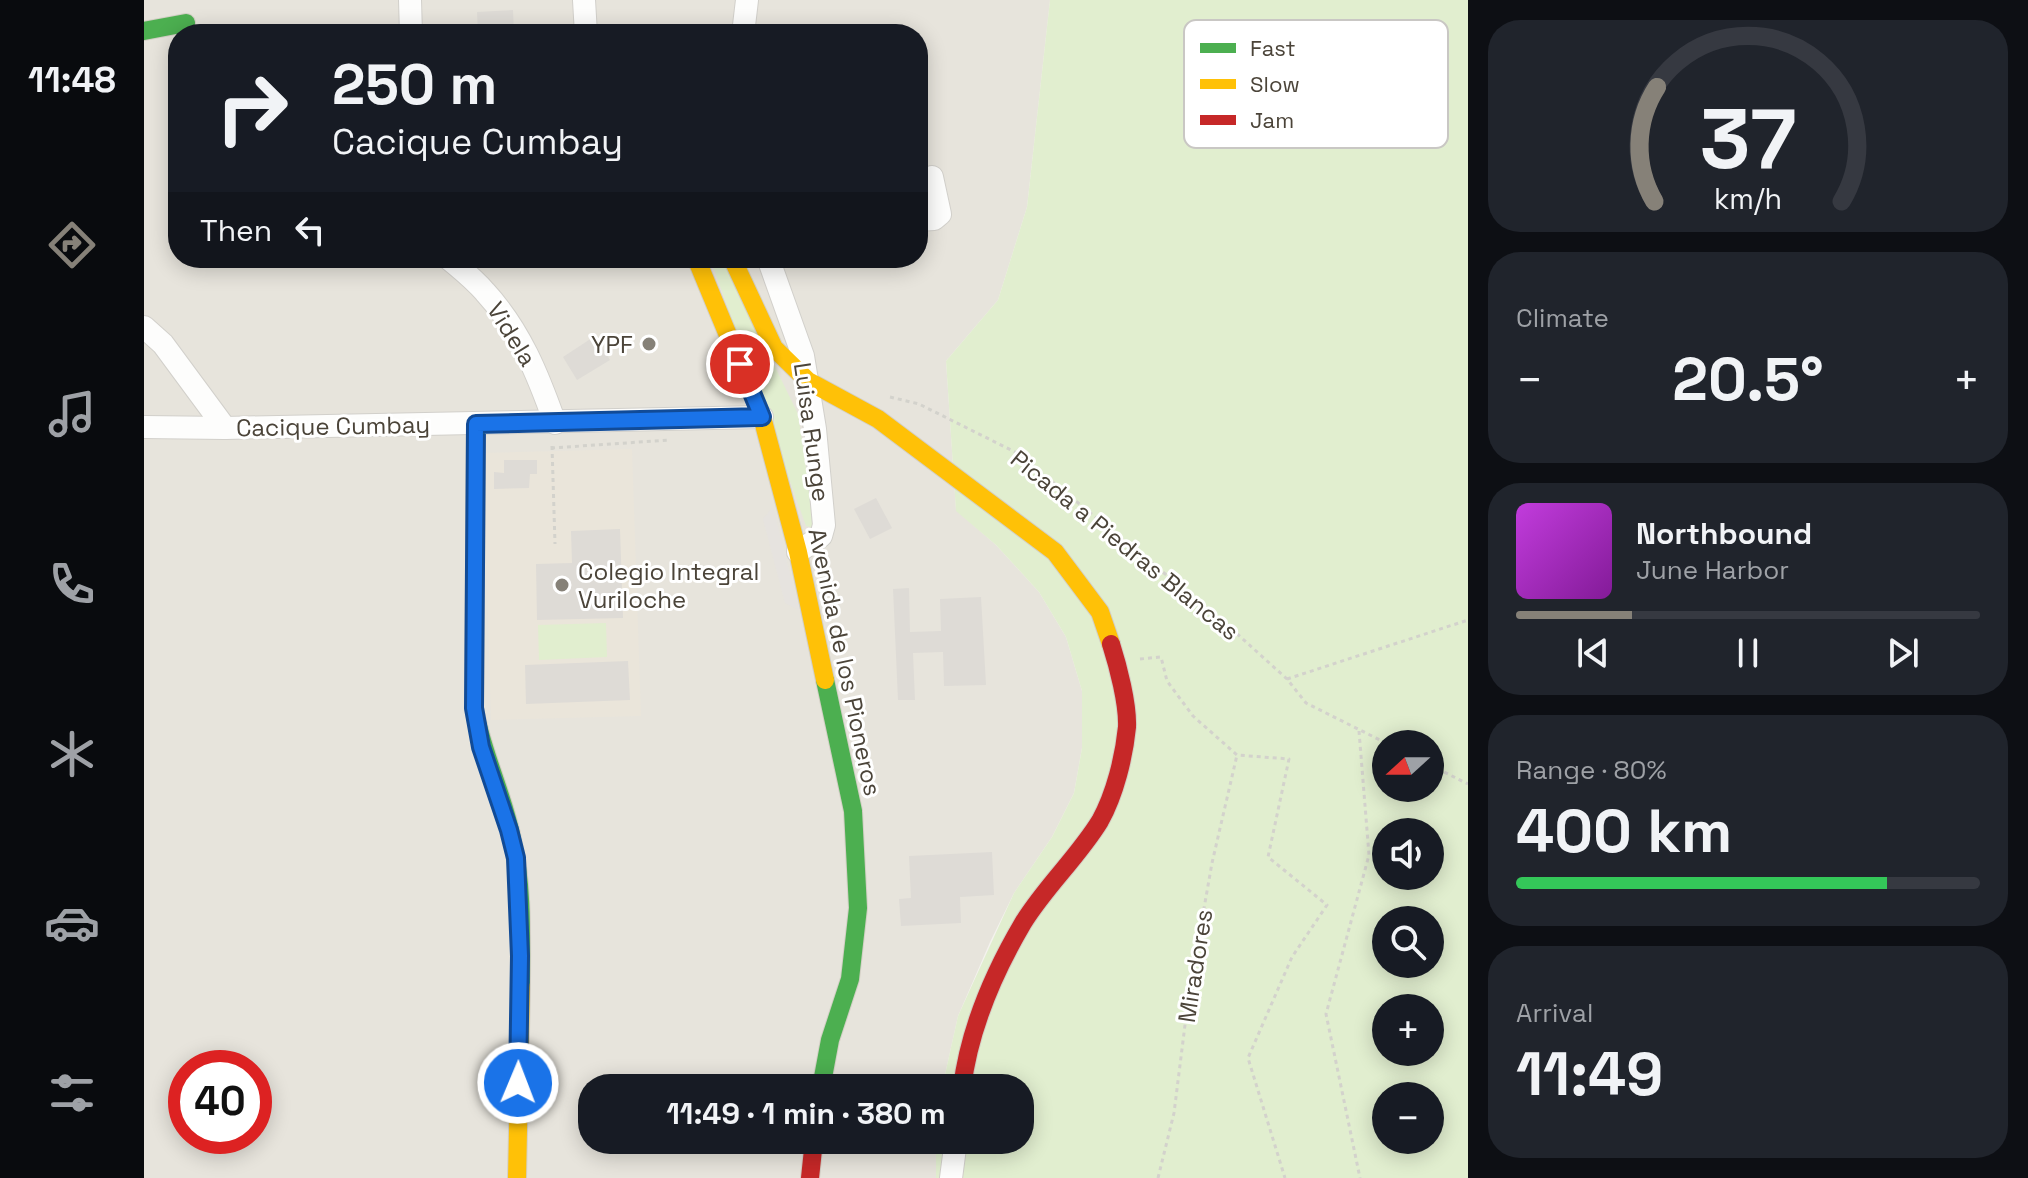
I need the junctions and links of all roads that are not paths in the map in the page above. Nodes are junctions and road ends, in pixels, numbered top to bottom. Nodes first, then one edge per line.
1 (177, 0) edge
2 (410, 0) edge
3 (584, 0) edge
4 (747, 0) edge
5 (187, 24) edge
6 (411, 24) edge
7 (585, 24) edge
8 (744, 24) edge
9 (168, 29) edge
10 (144, 31) edge
11 (932, 177) dead end
12 (928, 219) edge
13 (459, 268) edge
14 (700, 268) edge
15 (737, 268) edge
16 (772, 268) edge
17 (144, 327) edge
18 (808, 381) junction
19 (762, 417) junction
20 (555, 423) junction
21 (476, 424) junction
22 (144, 427) edge
23 (225, 428) junction
24 (798, 552) junction
25 (824, 1074) edge
26 (964, 1074) edge
27 (813, 1154) edge
28 (954, 1154) edge
29 (517, 1178) edge
30 (810, 1178) edge
31 (951, 1178) edge

1 - 5 street
2 - 6 street
3 - 7 street
4 - 8 street
9 - 10 street
11 - 12 street
13 - 20 street, Videla
14 - 19 street, Avenida de los Pioneros
15 - 18 street
16 - 18 street, Luisa Runge
17 - 23 street
18 - 24 street, Luisa Runge
18 - 26 street
19 - 20 street, Cacique Cumbay
19 - 24 street, Avenida de los Pioneros
20 - 21 street, Cacique Cumbay
21 - 23 street, Cacique Cumbay
21 - 29 street
22 - 23 street, Cacique Cumbay
24 - 25 street, Avenida de los Pioneros
27 - 30 street
28 - 31 street

